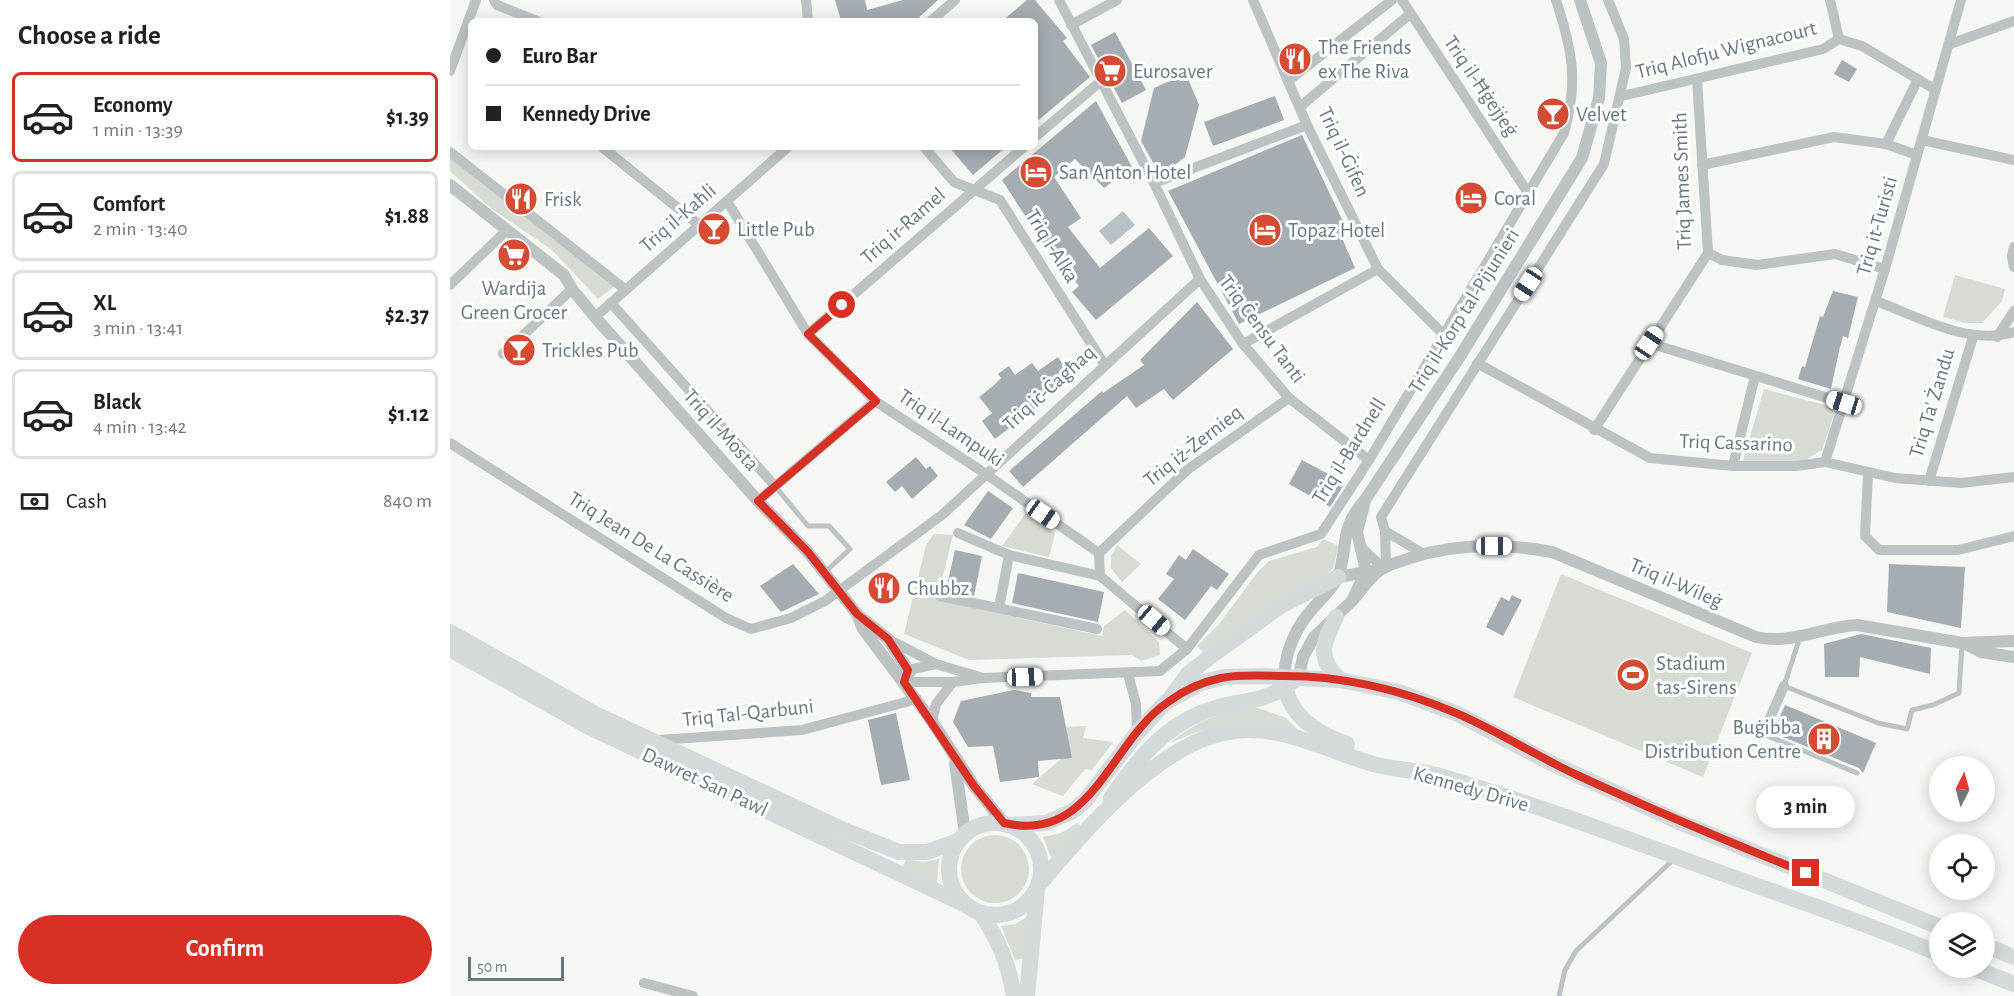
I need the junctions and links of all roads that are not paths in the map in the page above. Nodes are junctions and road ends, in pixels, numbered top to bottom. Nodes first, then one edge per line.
1 (476, 0) edge
2 (494, 0) edge
3 (806, 0) edge
4 (955, 0) edge
5 (1059, 0) edge
6 (1117, 0) edge
7 (1252, 0) edge
8 (1392, 0) edge
9 (1402, 0) edge
10 (1556, 0) edge
11 (1580, 0) edge
12 (1608, 0) edge
13 (1830, 0) edge
14 (1961, 0) edge
15 (1410, 14) junction
16 (469, 18) edge
17 (530, 18) edge
18 (808, 18) edge
19 (934, 18) edge
20 (2014, 21) edge
21 (468, 22) edge
22 (1071, 25) junction
23 (1839, 39) junction
24 (1950, 44) junction
25 (450, 71) edge
26 (1697, 79) junction
27 (1918, 79) junction
28 (1101, 81) junction
29 (1288, 81) junction
30 (1936, 90) junction
31 (1622, 96) junction
32 (1301, 106) junction
33 (1306, 124) junction
34 (1038, 135) edge
35 (1922, 140) junction
36 (1886, 144) junction
37 (606, 150) edge
38 (785, 150) edge
39 (927, 150) edge
40 (1020, 150) edge
41 (450, 152) edge
42 (1917, 155) junction
43 (2014, 160) edge
44 (1702, 165) junction
45 (1154, 183) junction
46 (450, 185) edge
47 (974, 189) junction
48 (1528, 193) junction
49 (727, 201) junction
50 (699, 225) junction
51 (507, 230) junction
52 (2014, 247) edge
53 (1708, 253) junction
54 (2014, 267) edge
55 (1378, 269) junction
56 (1886, 269) junction
57 (1200, 279) junction
58 (450, 285) edge
59 (572, 289) junction
60 (626, 290) junction
61 (1876, 301) junction
62 (611, 303) junction
63 (2014, 310) edge
64 (595, 317) junction
65 (2014, 332) edge
66 (808, 334) junction
67 (1443, 334) junction
68 (1973, 337) junction
69 (1997, 337) junction
70 (1649, 343) junction
71 (1243, 344) junction
72 (503, 354) dead end
73 (1477, 363) junction
74 (1104, 364) junction
75 (1755, 376) junction
76 (1289, 399) junction
77 (876, 401) junction
78 (1844, 403) junction
79 (1594, 430) junction
80 (450, 443) edge
81 (1369, 460) junction
82 (1825, 462) junction
83 (1733, 465) junction
84 (984, 473) junction
85 (1868, 474) junction
86 (2014, 477) edge
87 (1929, 481) junction
88 (775, 486) junction
89 (1365, 500) junction
90 (758, 501) junction
91 (1385, 531) junction
92 (958, 533) dead end
93 (2014, 536) edge
94 (1099, 553) junction
95 (1425, 554) junction
96 (1009, 555) junction
97 (1378, 569) junction
98 (823, 574) junction
99 (1100, 576) junction
100 (1338, 577) junction
101 (839, 591) junction
102 (940, 597) dead end
103 (999, 608) junction
104 (857, 614) junction
105 (1336, 617) junction
106 (1097, 628) dead end
107 (450, 632) edge
108 (1800, 637) junction
109 (888, 639) junction
110 (2014, 641) edge
111 (1962, 643) junction
112 (450, 649) edge
113 (1187, 649) junction
114 (2014, 657) edge
115 (936, 664) junction
116 (1128, 674) junction
117 (984, 678) junction
118 (1289, 680) junction
119 (1340, 680) junction
120 (904, 682) junction
121 (953, 682) junction
122 (1784, 686) junction
123 (917, 699) junction
124 (1166, 702) junction
125 (932, 721) junction
126 (1137, 733) junction
127 (1763, 734) joint
128 (653, 740) junction
129 (954, 756) junction
130 (1857, 773) dead end
131 (1461, 783) junction
132 (1007, 824) junction
133 (1094, 824) junction
134 (961, 837) junction
135 (1676, 857) junction
136 (1039, 886) junction
137 (973, 909) junction
138 (1929, 923) edge
139 (1995, 949) edge
140 (1929, 950) edge
141 (2014, 957) edge
142 (1995, 977) edge
143 (644, 983) dead end
144 (2014, 984) edge
145 (693, 996) edge
146 (1014, 996) edge
147 (1027, 996) edge
148 (1559, 996) edge

1 - 16 street
2 - 17 street
3 - 18 street
4 - 19 street
5 - 22 street, Triq Ċensu Tanti
6 - 22 street
7 - 29 street, Triq il-Ġifen
8 - 29 street
9 - 15 street, Triq il-Ħġejjeġ
10 - 48 street, Triq il-Bardnell
11 - 89 street, Triq il-Korp tal-Pijunieri
12 - 31 street
13 - 23 street
14 - 24 street, Triq it-Turisti
15 - 32 street
15 - 48 street, Triq il-Ħġejjeġ
20 - 24 street
21 - 25 street
22 - 28 street, Triq Ċensu Tanti
23 - 26 street, Triq Alofju Wignacourt
23 - 27 street
24 - 30 street, Triq it-Turisti
26 - 31 street, Triq Alofju Wignacourt
26 - 44 street, Triq James Smith
27 - 30 street
27 - 36 street, Triq it-Turisti
28 - 34 street
28 - 45 street, Triq Ċensu Tanti
29 - 32 street, Triq il-Ġifen
30 - 35 street, Triq it-Turisti
31 - 73 street
32 - 33 street, Triq il-Ġifen
33 - 45 street
33 - 55 street, Triq il-Ġifen
35 - 42 street, Triq it-Turisti
35 - 43 street
36 - 42 street
36 - 44 street
37 - 50 street
38 - 49 street, Triq il-Kaħli
39 - 47 street, Triq l-Alka
40 - 47 street, Triq ir-Ramel
41 - 60 street
42 - 56 street, Triq it-Turisti
44 - 53 street, Triq James Smith
45 - 57 street, Triq Ċensu Tanti
46 - 51 street, Triq il-Mosta
47 - 66 street, Triq ir-Ramel
47 - 74 street, Triq l-Alka
48 - 67 street, Triq il-Bardnell
49 - 50 street, Triq il-Kaħli
49 - 66 street, Triq il-Lampuki
50 - 60 street, Triq il-Kaħli
51 - 58 street
51 - 59 street, Triq il-Mosta
52 - 54 street
53 - 56 street
53 - 70 street, Triq James Smith
55 - 67 street, Triq il-Ġifen
55 - 71 street
56 - 61 street, Triq it-Turisti
57 - 71 street, Triq Ċensu Tanti
57 - 74 street, Triq iċ-Ċagħaq
59 - 64 street, Triq il-Mosta
59 - 72 street
60 - 62 street, Triq il-Kaħli
61 - 68 street
61 - 78 street, Triq it-Turisti
62 - 64 street, Triq il-Kaħli
62 - 88 street, Triq il-Mosta
63 - 69 street
64 - 90 street, Triq il-Mosta
65 - 69 street
66 - 77 street, Triq il-Lampuki
67 - 81 street, Triq il-Bardnell
68 - 69 street
68 - 87 street, Triq Ta' Żandu
70 - 75 street
70 - 79 street, Triq James Smith
71 - 76 street, Triq Ċensu Tanti
73 - 79 street, Triq Cassarino
73 - 91 street
74 - 84 street, Triq iċ-Ċagħaq
75 - 78 street
75 - 83 street
76 - 81 street, Triq Ċensu Tanti
76 - 94 street, Triq iż-Żernieq
77 - 84 street, Triq il-Lampuki
77 - 88 street
78 - 82 street, Triq it-Turisti
79 - 83 street, Triq Cassarino
80 - 101 street, Triq Jean De La Cassière
81 - 113 street, Triq il-Bardnell
82 - 83 street, Triq Cassarino
82 - 85 street, Triq Cassarino
84 - 94 street, Triq il-Lampuki
84 - 101 street, Triq iċ-Ċagħaq
85 - 87 street, Triq Cassarino
85 - 93 street
86 - 87 street, Triq Cassarino
88 - 90 street
88 - 98 lane
89 - 97 street, Triq il-Korp tal-Pijunieri
89 - 100 street, Triq il-Korp tal-Pijunieri
90 - 98 street, Triq il-Mosta
91 - 95 street
91 - 97 street
92 - 96 street
94 - 99 street
95 - 97 street, Triq il-Wileġ
95 - 108 street, Triq il-Wileġ
96 - 99 street
96 - 103 street
97 - 100 street, Triq il-Wileġ
97 - 105 street
98 - 101 street, Triq il-Mosta
99 - 113 street
100 - 118 street
100 - 124 main road
101 - 104 street, Triq il-Mosta
102 - 103 street
103 - 106 street
104 - 109 street
104 - 120 street, Triq il-Mosta
105 - 118 street
105 - 119 main road
107 - 128 main road, Dawret San Pawl
108 - 111 street, Triq il-Wileġ
108 - 122 lane
109 - 115 street
109 - 120 street
110 - 111 street, Triq il-Wileġ
111 - 114 street, Triq il-Wileġ
111 - 122 lane
112 - 137 main road, Dawret San Pawl
113 - 116 street, Triq il-Bardnell
115 - 117 street
115 - 120 street
116 - 117 street, Triq il-Bardnell
116 - 126 street
117 - 121 street
118 - 119 main road
118 - 124 main road
118 - 131 main road
118 - 133 main road
119 - 138 main road
120 - 121 street
120 - 123 street, Triq il-Mosta
121 - 125 street
122 - 127 street
123 - 125 street, Triq il-Mosta
123 - 128 street, Triq Tal-Qarbuni
124 - 126 main road
125 - 129 street, Triq il-Mosta
126 - 132 main road
127 - 130 lane
128 - 134 main road, Dawret San Pawl
129 - 132 street, Triq il-Mosta
129 - 134 street, Triq il-Mosta
131 - 133 main road, Kennedy Drive
131 - 135 main road, Kennedy Drive
132 - 134 main road
132 - 136 main road
133 - 136 main road, Kennedy Drive
134 - 137 main road
135 - 140 main road, Kennedy Drive
135 - 148 lane
136 - 137 main road
136 - 147 main road
137 - 146 main road
139 - 141 main road
142 - 144 main road
143 - 145 street

